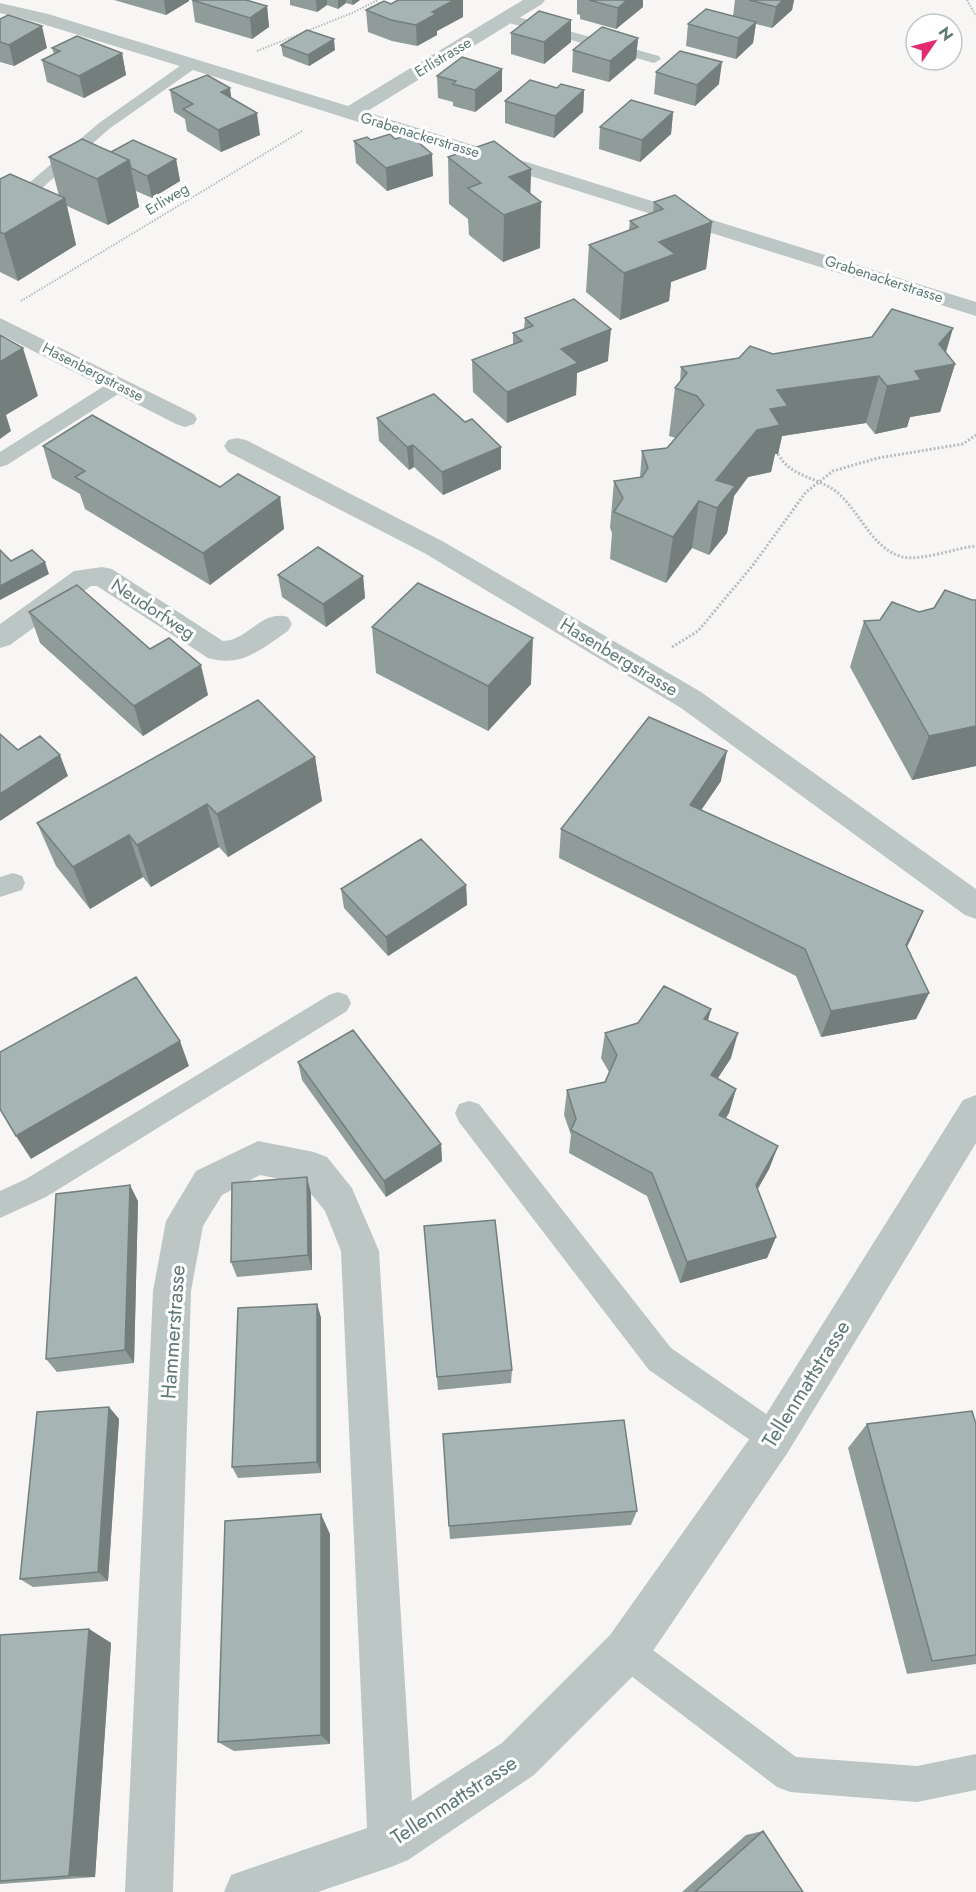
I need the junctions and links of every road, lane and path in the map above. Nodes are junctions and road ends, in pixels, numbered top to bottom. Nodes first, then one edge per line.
1 (378, 0) edge
2 (536, 0) edge
3 (967, 0) edge
4 (61, 6) dead end
5 (0, 8) edge
6 (976, 16) edge
7 (42, 18) junction
8 (507, 18) junction
9 (654, 59) dead end
10 (192, 64) junction
11 (216, 71) junction
12 (350, 113) junction
13 (35, 186) edge
14 (20, 301) dead end
15 (976, 309) edge
16 (0, 325) edge
17 (119, 385) junction
18 (185, 419) dead end
19 (976, 435) edge
20 (237, 446) dead end
21 (778, 454) dead end
22 (0, 461) edge
23 (819, 482) junction
24 (976, 546) edge
25 (278, 624) dead end
26 (0, 638) edge
27 (638, 668) junction
28 (976, 906) edge
29 (338, 1003) dead end
30 (976, 1111) edge
31 (468, 1113) dead end
32 (0, 1204) edge
33 (774, 1438) junction
34 (626, 1651) junction
35 (976, 1772) edge
36 (391, 1843) junction
37 (149, 1892) edge
38 (248, 1892) edge

1 - 11 path
2 - 8 street, Erlistrasse
3 - 6 path
4 - 7 street
5 - 7 street, Grabenackerstrasse
7 - 10 street, Grabenackerstrasse
8 - 9 lane
8 - 12 street, Erlistrasse
10 - 11 street, Grabenackerstrasse
10 - 13 lane
11 - 12 street, Grabenackerstrasse
12 - 14 path, Erliweg
12 - 15 street, Grabenackerstrasse
16 - 17 street, Hasenbergstrasse
17 - 18 street, Hasenbergstrasse
17 - 22 lane
19 - 23 path
20 - 27 street, Hasenbergstrasse
21 - 23 path
23 - 24 path
23 - 27 path
25 - 26 street, Neudorfweg
27 - 28 street, Hasenbergstrasse
29 - 32 lane
30 - 33 street, Tellenmattstrasse
31 - 33 lane
33 - 34 street, Tellenmattstrasse
34 - 35 lane
34 - 36 street, Tellenmattstrasse
36 - 37 street, Hammerstrasse
36 - 38 street, Tellenmattstrasse

